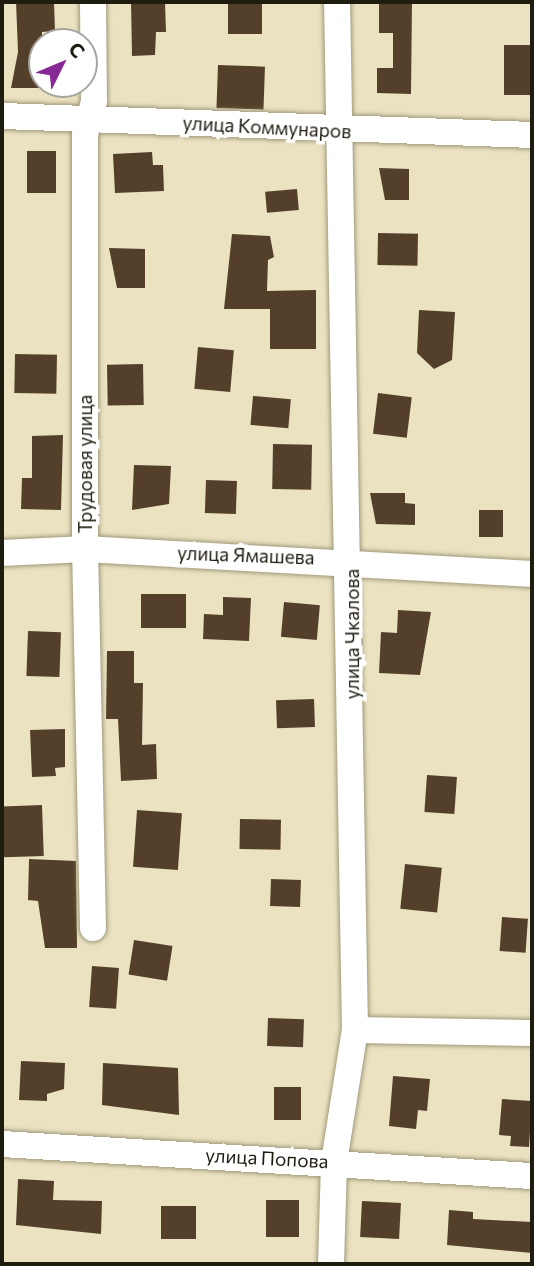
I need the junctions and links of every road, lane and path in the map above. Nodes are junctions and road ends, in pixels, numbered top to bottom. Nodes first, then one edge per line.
1 (93, 2) edge
2 (337, 2) edge
3 (2, 116) edge
4 (90, 118) junction
5 (339, 131) junction
6 (532, 135) edge
7 (85, 549) junction
8 (2, 554) edge
9 (351, 560) junction
10 (532, 574) edge
11 (93, 928) dead end
12 (355, 1030) junction
13 (532, 1033) edge
14 (2, 1144) edge
15 (334, 1162) junction
16 (532, 1176) edge
17 (331, 1264) edge

1 - 4 street, Трудовая улица
2 - 5 street, улица Чкалова
3 - 4 street, улица Коммунаров
4 - 5 street, улица Коммунаров
4 - 7 street, Трудовая улица
5 - 6 street, улица Коммунаров
5 - 9 street, улица Чкалова
7 - 8 street, улица Ямашева
7 - 9 street, улица Ямашева
7 - 11 street, Трудовая улица
9 - 10 street, улица Ямашева
9 - 12 street, улица Чкалова
12 - 13 street
12 - 15 street, улица Чкалова
14 - 15 street, улица Попова
15 - 16 street, улица Попова
15 - 17 street, улица Чкалова

